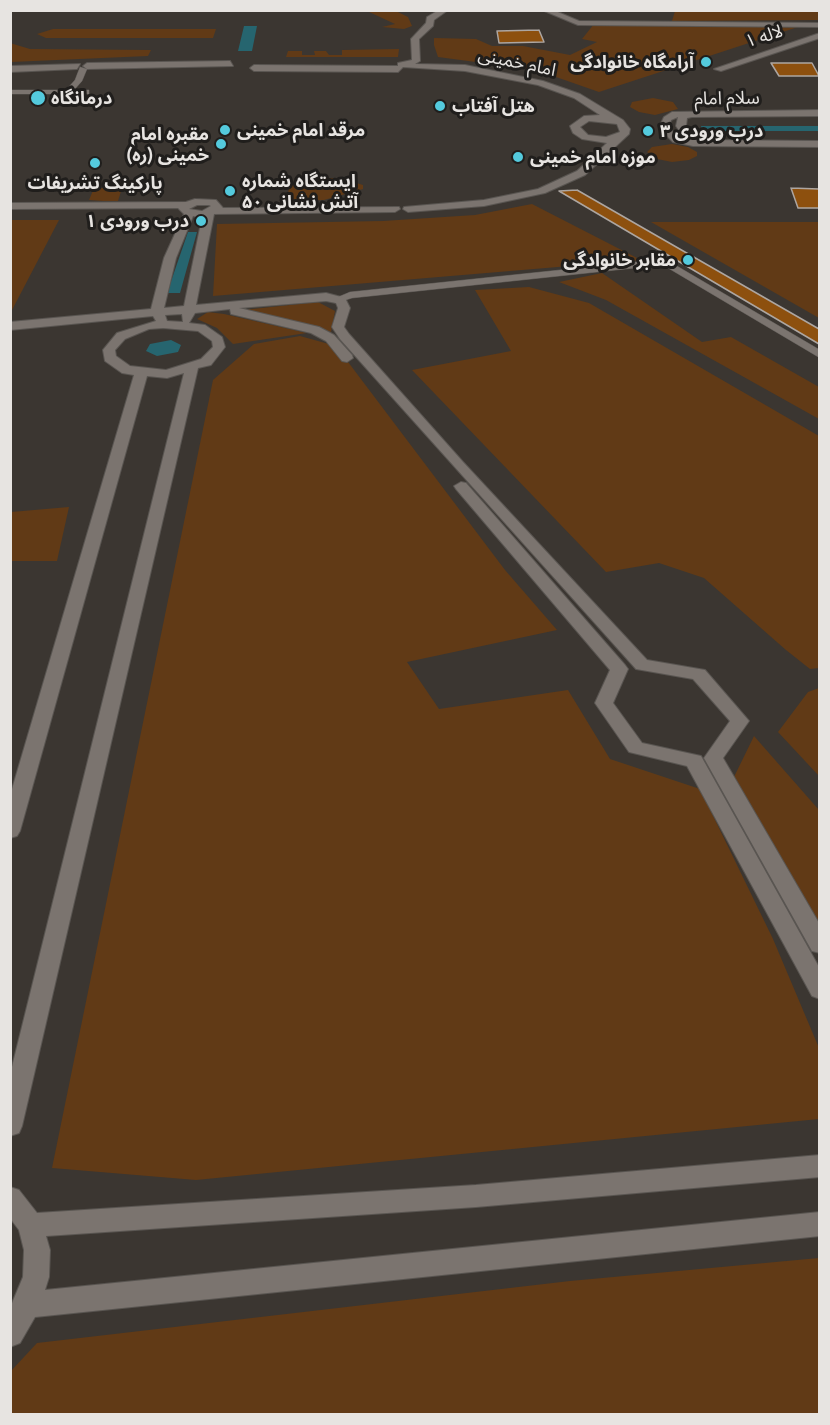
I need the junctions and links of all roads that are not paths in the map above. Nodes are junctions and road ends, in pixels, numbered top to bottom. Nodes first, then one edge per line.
1 (445, 10) edge
2 (545, 10) edge
3 (819, 25) edge
4 (819, 35) edge
5 (401, 67) junction
6 (80, 68) junction
7 (718, 69) dead end
8 (10, 71) edge
9 (10, 92) edge
10 (68, 92) junction
11 (86, 92) dead end
12 (819, 113) edge
13 (692, 114) junction
14 (587, 117) junction
15 (612, 119) junction
16 (617, 138) junction
17 (596, 140) junction
18 (702, 143) junction
19 (819, 144) edge
20 (408, 206) junction
21 (11, 208) edge
22 (186, 210) junction
23 (214, 210) junction
24 (336, 300) junction
25 (188, 305) junction
26 (158, 306) junction
27 (222, 308) junction
28 (10, 316) edge
29 (163, 324) junction
30 (187, 325) junction
31 (10, 326) edge
32 (819, 355) edge
33 (192, 368) junction
34 (141, 373) junction
35 (642, 665) junction
36 (619, 669) junction
37 (703, 760) junction
38 (10, 831) edge
39 (819, 945) edge
40 (819, 990) edge
41 (10, 1126) edge
42 (819, 1166) edge
43 (10, 1198) edge
44 (819, 1224) edge
45 (31, 1225) junction
46 (27, 1305) junction
47 (10, 1334) edge

1 - 5 street
2 - 3 street
4 - 7 street, لاله ۱
5 - 6 street, امام خمینی
5 - 14 street, امام خمینی
5 - 15 street, امام خمینی
6 - 8 street
6 - 10 street
9 - 10 street
10 - 11 street
12 - 13 street, سلام امام
13 - 18 street, سلام امام
13 - 18 street
14 - 15 street
14 - 17 street
15 - 16 street
16 - 17 street
16 - 20 street
17 - 20 street
18 - 19 street
20 - 23 street
21 - 22 street
22 - 23 street
22 - 26 street
23 - 25 street
24 - 27 street
24 - 32 street
24 - 35 street
25 - 26 street
25 - 27 street
25 - 30 street
26 - 28 street
26 - 29 street
26 - 31 street
27 - 36 street
29 - 30 street
29 - 34 street
30 - 33 street
33 - 34 street
33 - 41 street
34 - 38 street
35 - 36 street
35 - 37 street
36 - 37 street
37 - 39 street
37 - 40 street
42 - 45 street
43 - 45 street
44 - 46 street
45 - 46 street
46 - 47 street

